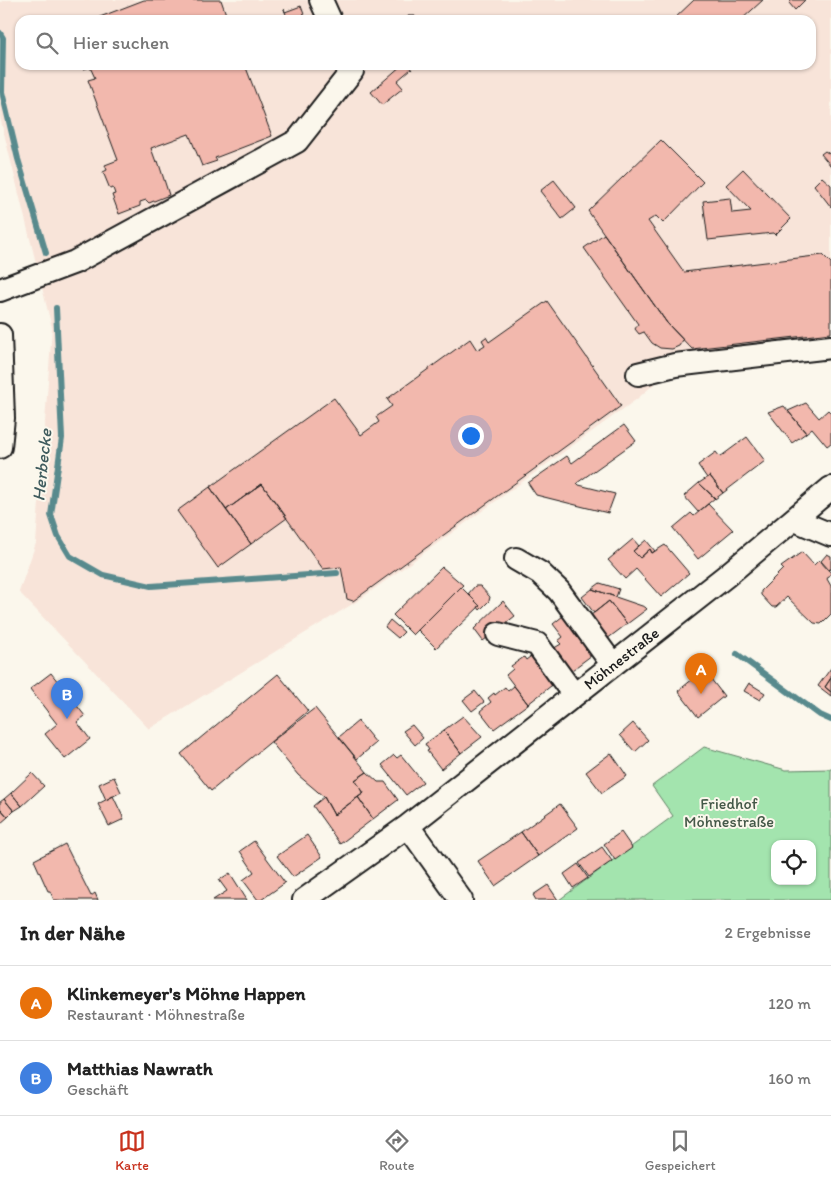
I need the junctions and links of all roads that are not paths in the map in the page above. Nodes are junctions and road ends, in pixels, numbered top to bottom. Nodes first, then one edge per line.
1 (321, 0) edge
2 (328, 15) edge
3 (352, 70) edge
4 (0, 290) edge
5 (0, 335) edge
6 (831, 347) edge
7 (638, 374) dead end
8 (0, 447) edge
9 (831, 488) edge
10 (794, 520) junction
11 (831, 535) edge
12 (516, 558) dead end
13 (498, 634) dead end
14 (613, 665) junction
15 (574, 695) junction
16 (408, 826) junction
17 (304, 900) edge
18 (461, 900) edge

1 - 2 street
3 - 4 street
5 - 8 street
6 - 7 street
9 - 10 street, Möhnestraße
10 - 11 street
10 - 14 street, Möhnestraße
12 - 14 street
13 - 15 street
14 - 15 street, Möhnestraße
15 - 16 street, Möhnestraße
16 - 17 street, Möhnestraße
16 - 18 street

